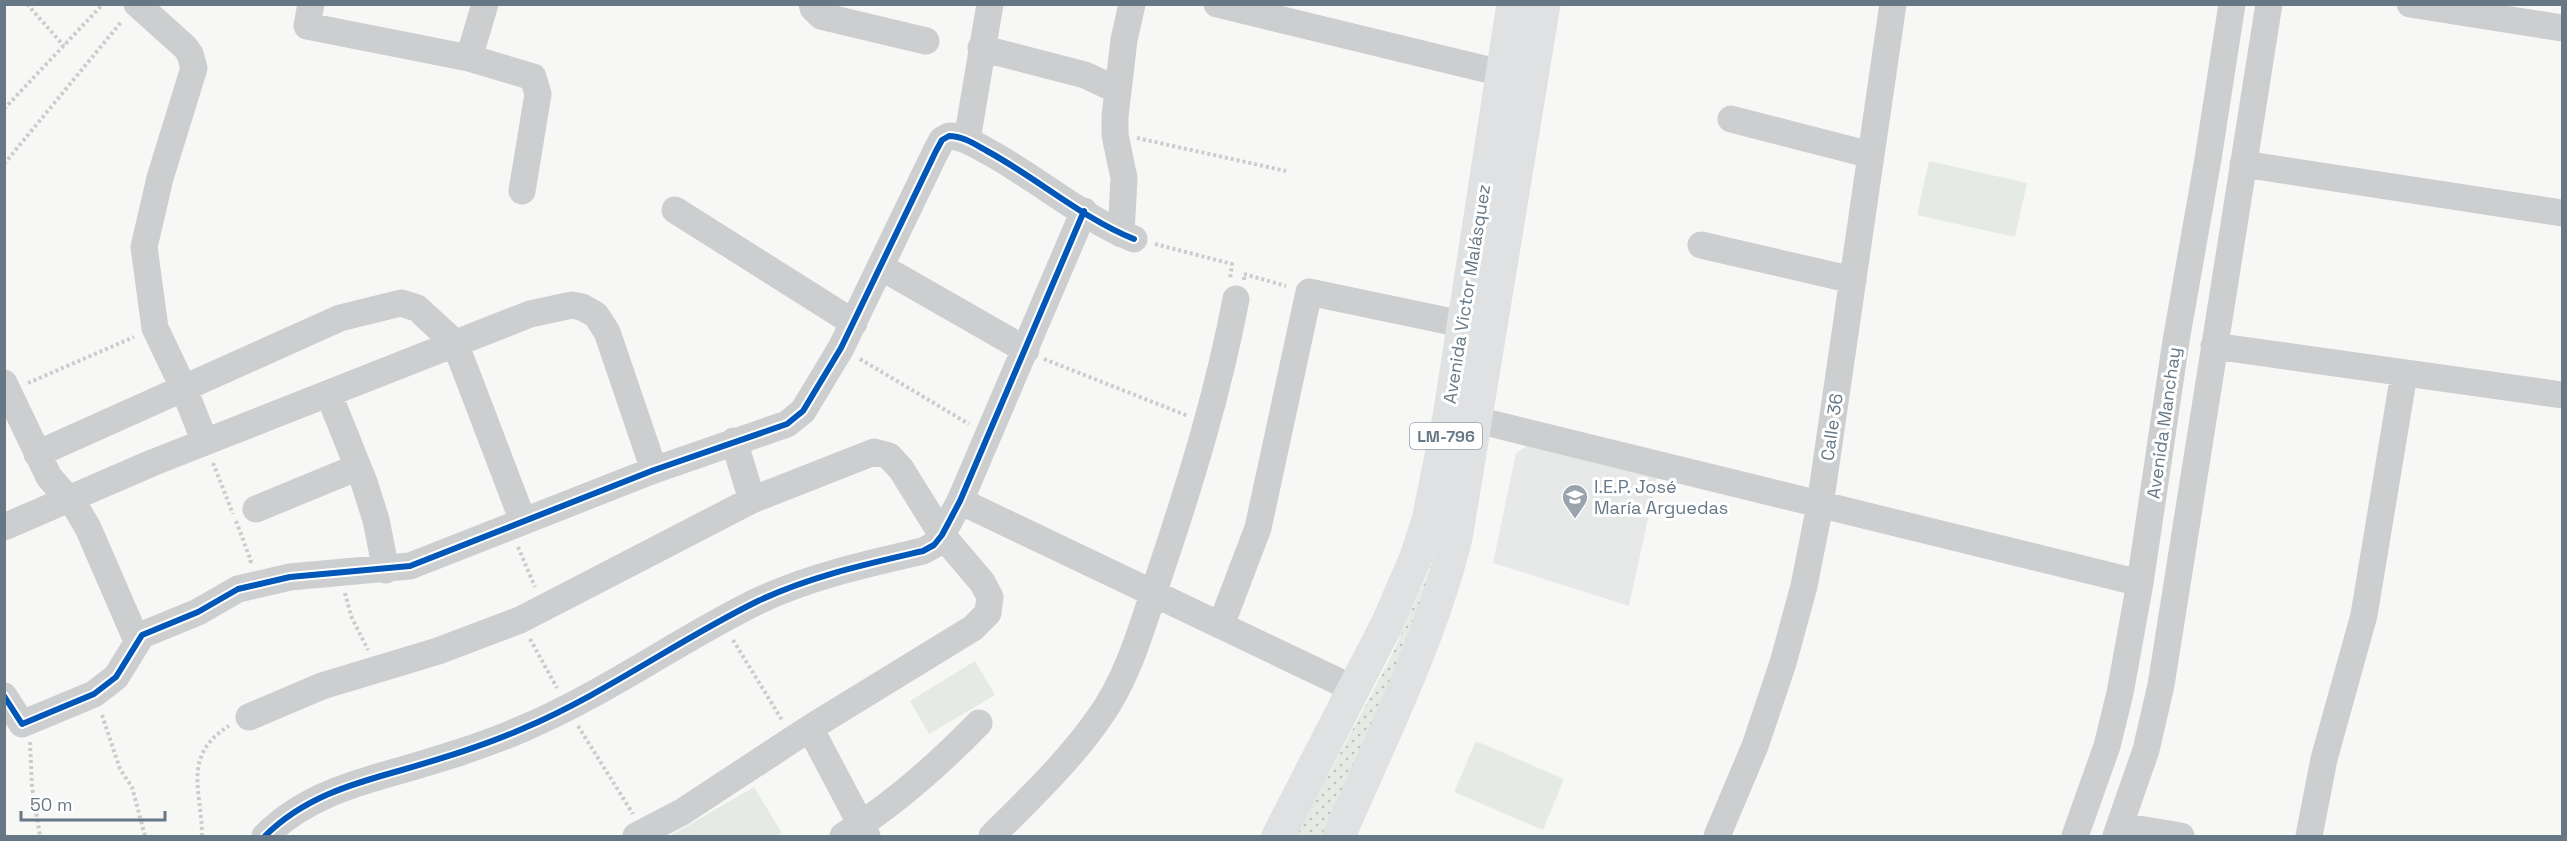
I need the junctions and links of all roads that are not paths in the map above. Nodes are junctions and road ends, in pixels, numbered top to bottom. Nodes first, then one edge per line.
1 (311, 4) edge
2 (485, 4) edge
3 (812, 4) edge
4 (990, 4) edge
5 (1132, 4) edge
6 (1217, 4) edge
7 (1513, 4) edge
8 (1544, 4) edge
9 (1893, 4) edge
10 (2232, 4) edge
11 (2269, 4) edge
12 (2410, 4) edge
13 (131, 11) edge
14 (2562, 28) edge
15 (926, 41) dead end
16 (981, 48) junction
17 (469, 58) junction
18 (1501, 73) junction
19 (1117, 90) junction
20 (1731, 119) dead end
21 (967, 140) junction
22 (1871, 154) junction
23 (2244, 164) junction
24 (522, 191) dead end
25 (675, 210) dead end
26 (1084, 211) junction
27 (2562, 213) edge
28 (1701, 245) dead end
29 (881, 267) junction
30 (1853, 280) junction
31 (1236, 290) road end
32 (854, 323) junction
33 (1462, 324) junction
34 (455, 343) junction
35 (2214, 346) junction
36 (1033, 354) junction
37 (2404, 374) junction
38 (13, 385) edge
39 (184, 389) junction
40 (329, 394) junction
41 (2562, 395) edge
42 (1477, 420) junction
43 (734, 441) junction
44 (205, 442) junction
45 (37, 454) junction
46 (358, 467) junction
47 (654, 470) junction
48 (68, 499) junction
49 (752, 500) junction
50 (960, 501) junction
51 (1820, 505) junction
52 (256, 509) dead end
53 (4, 527) edge
54 (519, 529) junction
55 (942, 535) junction
56 (386, 570) junction
57 (2140, 583) junction
58 (1153, 595) junction
59 (1221, 625) junction
60 (137, 641) junction
61 (1354, 689) junction
62 (4, 696) edge
63 (249, 717) road end
64 (979, 723) dead end
65 (802, 733) junction
66 (636, 828) edge
67 (2118, 831) edge
68 (857, 833) edge
69 (265, 837) edge
70 (992, 837) edge
71 (1278, 837) edge
72 (1339, 837) edge
73 (1717, 837) edge
74 (2075, 837) edge
75 (2181, 837) edge
76 (2309, 837) edge

1 - 17 street
2 - 17 street
3 - 15 street
4 - 16 street
5 - 19 street
6 - 18 street
7 - 18 main road, Avenida Victor Malásquez / LM-796
8 - 42 main road, Avenida Victor Malásquez / LM-796
9 - 22 street, Calle 36
10 - 57 street, Avenida Manchay
11 - 23 street
12 - 14 street
13 - 39 street
16 - 19 street
16 - 21 street
17 - 24 street
18 - 33 main road, Avenida Victor Malásquez / LM-796
19 - 26 street
20 - 22 street
21 - 26 street
21 - 29 street
22 - 30 street, Calle 36
23 - 27 street
23 - 35 street
25 - 32 street
26 - 36 street
28 - 30 street
29 - 32 street
29 - 36 street
30 - 51 street, Calle 36
31 - 58 street
32 - 43 street
33 - 59 street
33 - 61 main road, Avenida Victor Malásquez / LM-796
34 - 39 street
34 - 40 street
34 - 47 street
34 - 54 street
35 - 37 street
35 - 67 street
36 - 50 street
37 - 41 street
37 - 76 street
38 - 45 street
39 - 44 street
39 - 45 street
40 - 44 street
40 - 46 street
42 - 51 street
42 - 72 main road, Avenida Victor Malásquez / LM-796
43 - 47 street
43 - 49 street
44 - 48 street
45 - 48 street
46 - 52 street
46 - 56 street
47 - 54 street
48 - 53 street
48 - 60 street
49 - 55 street
49 - 63 street
50 - 55 street
50 - 58 street
51 - 57 street
51 - 73 street, Calle 36
54 - 56 street
55 - 65 street
55 - 69 street
56 - 60 street
57 - 74 street, Avenida Manchay
58 - 59 street
58 - 70 street
59 - 61 street
60 - 62 street
61 - 71 main road, Avenida Victor Malásquez / LM-796
64 - 68 street
65 - 66 street
65 - 68 street
67 - 75 street

